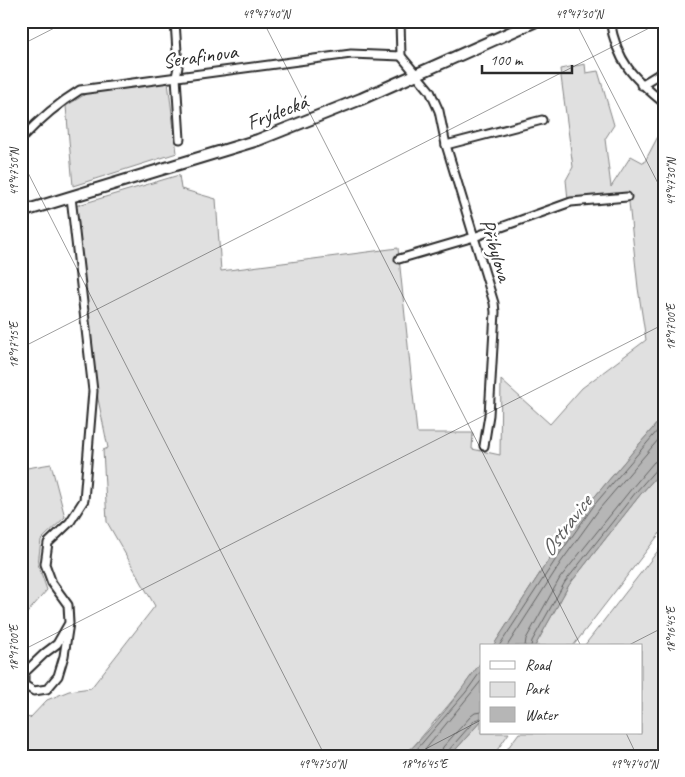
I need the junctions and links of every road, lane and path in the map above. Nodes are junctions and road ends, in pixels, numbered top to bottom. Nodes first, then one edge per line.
1 (175, 21) edge
2 (400, 21) edge
3 (536, 21) edge
4 (610, 21) edge
5 (401, 56) junction
6 (664, 71) edge
7 (416, 75) junction
8 (176, 77) junction
9 (641, 85) junction
10 (664, 103) edge
11 (542, 120) dead end
12 (21, 139) edge
13 (180, 140) dead end
14 (446, 145) junction
15 (71, 197) junction
16 (627, 197) dead end
17 (21, 212) edge
18 (474, 237) junction
19 (399, 259) dead end
20 (484, 446) dead end
21 (69, 623) junction

1 - 8 street
2 - 5 street
3 - 7 main road, Frýdecká
4 - 9 street
5 - 7 street, Přibylova
5 - 8 street, Serafinova
6 - 9 street
7 - 14 street, Přibylova
7 - 15 main road, Frýdecká
8 - 12 street, Serafinova
8 - 13 street
9 - 10 street
11 - 14 street
14 - 18 street, Přibylova
15 - 17 main road, Frýdecká
15 - 21 street
16 - 18 street
18 - 19 street
18 - 20 street, Přibylova
21 - 21 street

